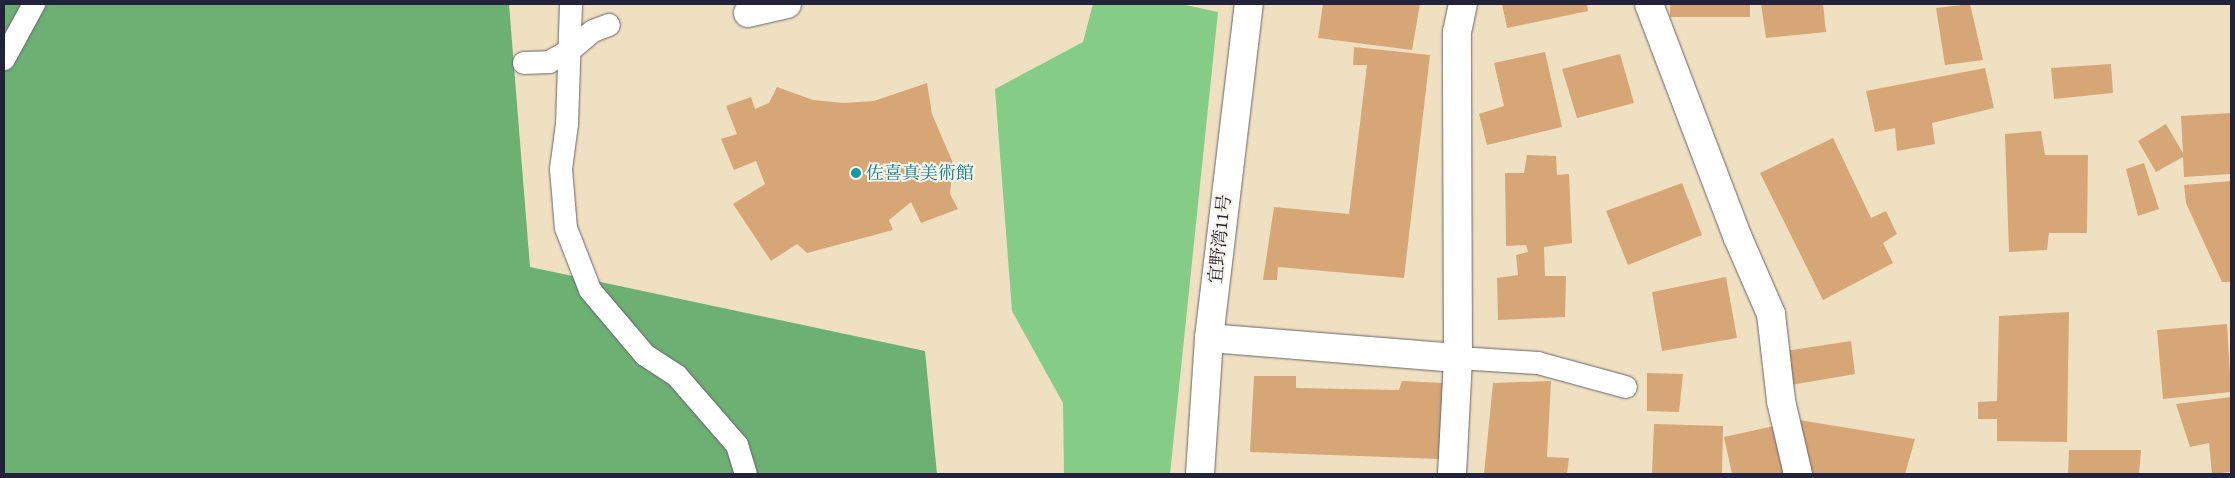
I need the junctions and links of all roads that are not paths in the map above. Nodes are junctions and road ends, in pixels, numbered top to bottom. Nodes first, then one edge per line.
1 (34, 4) edge
2 (571, 4) edge
3 (786, 4) edge
4 (1249, 4) edge
5 (1463, 4) edge
6 (1649, 4) edge
7 (748, 13) dead end
8 (609, 25) dead end
9 (569, 51) junction
10 (4, 59) edge
11 (524, 63) dead end
12 (1208, 338) junction
13 (1458, 358) junction
14 (1626, 387) dead end
15 (746, 474) edge
16 (1200, 474) edge
17 (1452, 474) edge
18 (1798, 474) edge

1 - 10 lane
2 - 9 lane
3 - 7 street
4 - 12 street, 宜野湾11号
5 - 13 street
6 - 18 street
8 - 9 lane
9 - 11 lane
9 - 15 lane
12 - 13 street
12 - 16 street, 宜野湾11号
13 - 14 lane
13 - 17 street

